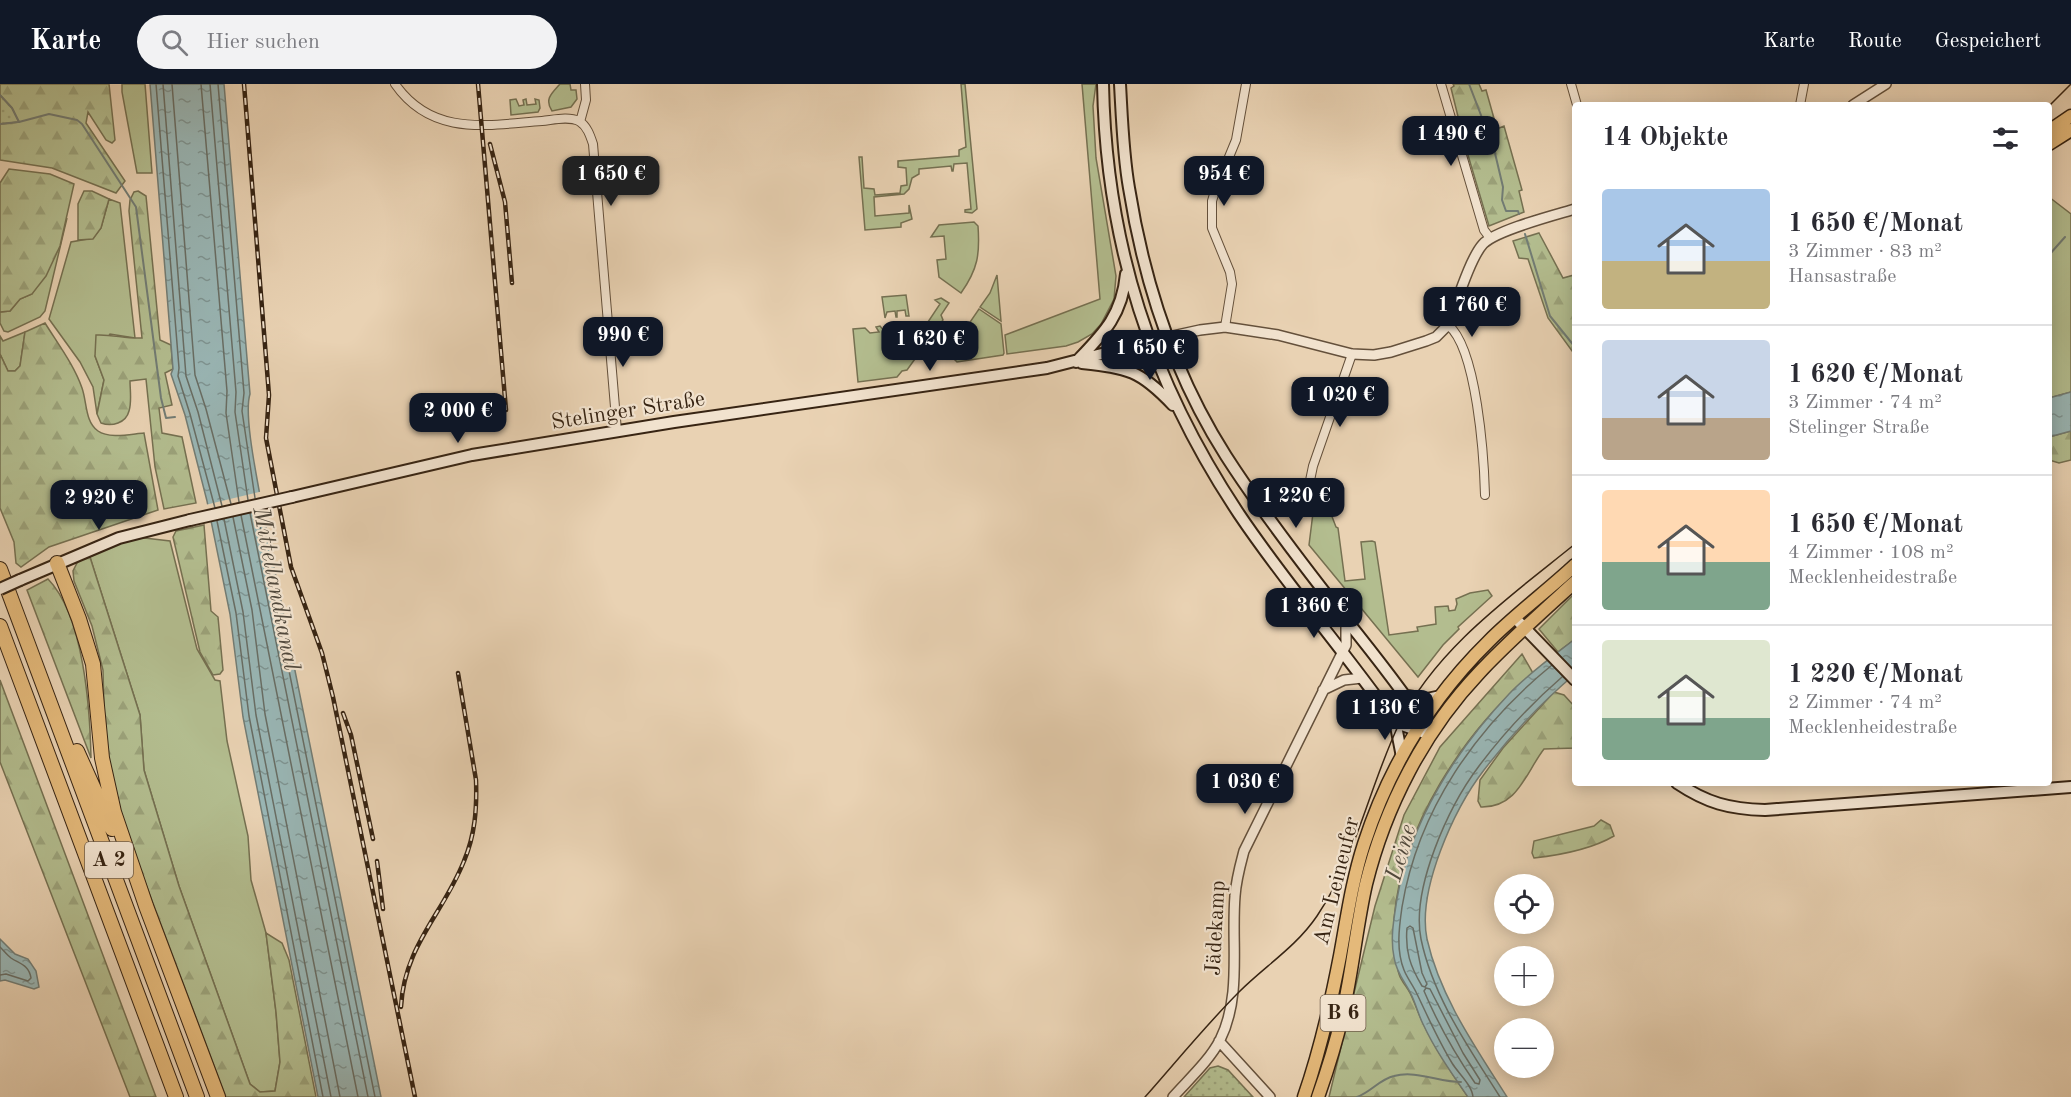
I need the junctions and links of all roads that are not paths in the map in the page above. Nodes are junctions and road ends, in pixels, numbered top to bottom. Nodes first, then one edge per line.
1 (395, 84) edge
2 (585, 84) edge
3 (1103, 84) edge
4 (1120, 84) edge
5 (1246, 84) edge
6 (1441, 84) edge
7 (1571, 84) edge
8 (1804, 84) edge
9 (1886, 84) edge
10 (1576, 102) edge
11 (1801, 102) edge
12 (1858, 102) edge
13 (2071, 116) edge
14 (580, 122) junction
15 (2052, 129) edge
16 (2071, 130) edge
17 (2052, 142) edge
18 (1572, 210) edge
19 (1490, 238) junction
20 (1127, 268) junction
21 (1448, 325) junction
22 (1225, 327) junction
23 (1168, 337) junction
24 (1149, 342) junction
25 (1352, 354) junction
26 (1075, 362) junction
27 (1178, 409) junction
28 (617, 431) junction
29 (1307, 495) dead end
30 (1485, 495) dead end
31 (57, 564) junction
32 (1572, 568) edge
33 (0, 569) edge
34 (1572, 585) edge
35 (0, 590) edge
36 (1515, 618) junction
37 (1346, 619) junction
38 (20, 623) junction
39 (0, 626) edge
40 (1524, 628) junction
41 (1342, 651) junction
42 (1572, 677) edge
43 (1362, 678) junction
44 (1323, 690) junction
45 (1407, 696) junction
46 (1441, 696) junction
47 (1395, 721) junction
48 (1419, 726) junction
49 (1431, 734) junction
50 (1402, 757) junction
51 (1683, 786) edge
52 (2071, 787) edge
53 (146, 906) junction
54 (1219, 1041) junction
55 (176, 1097) edge
56 (197, 1097) edge
57 (218, 1097) edge
58 (1173, 1097) edge
59 (1270, 1097) edge
60 (1304, 1097) edge
61 (1318, 1097) edge

1 - 14 street
2 - 14 street
3 - 20 main road
4 - 23 main road
5 - 22 street
6 - 19 street
7 - 10 street
8 - 11 street
9 - 12 street
13 - 15 main road
14 - 28 street
16 - 17 main road
18 - 19 street
19 - 21 street
20 - 24 main road
20 - 26 main road
21 - 25 street
21 - 30 street
22 - 23 street
22 - 25 street
23 - 24 main road, Stelinger Straße
23 - 37 main road
24 - 26 main road, Stelinger Straße
24 - 27 main road
25 - 29 street
26 - 27 main road
26 - 28 main road, Stelinger Straße
27 - 41 main road
28 - 31 main road, Stelinger Straße, bridge
31 - 35 main road, Stelinger Straße, bridge
31 - 53 highway
32 - 36 main road, Am Leineufer / B 6
33 - 38 highway, A 2
34 - 40 main road, Am Leineufer / B 6
36 - 40 main road
36 - 46 main road, Am Leineufer / B 6
37 - 41 street, Jädekamp
37 - 45 main road
38 - 53 highway
38 - 56 highway, A 2
39 - 55 highway, A 2
40 - 42 main road
40 - 49 main road, Am Leineufer / B 6
41 - 43 main road
41 - 44 street, Jädekamp
43 - 44 street
43 - 47 main road
44 - 54 street, Jädekamp
45 - 46 main road
45 - 48 main road
46 - 48 main road, Am Leineufer / B 6
47 - 48 main road
47 - 50 main road
48 - 49 main road
48 - 50 main road, Am Leineufer / B 6
49 - 61 main road, Am Leineufer / B 6
50 - 60 main road, Am Leineufer / B 6
51 - 52 main road
53 - 57 highway
54 - 58 street, Jädekamp
54 - 59 street

